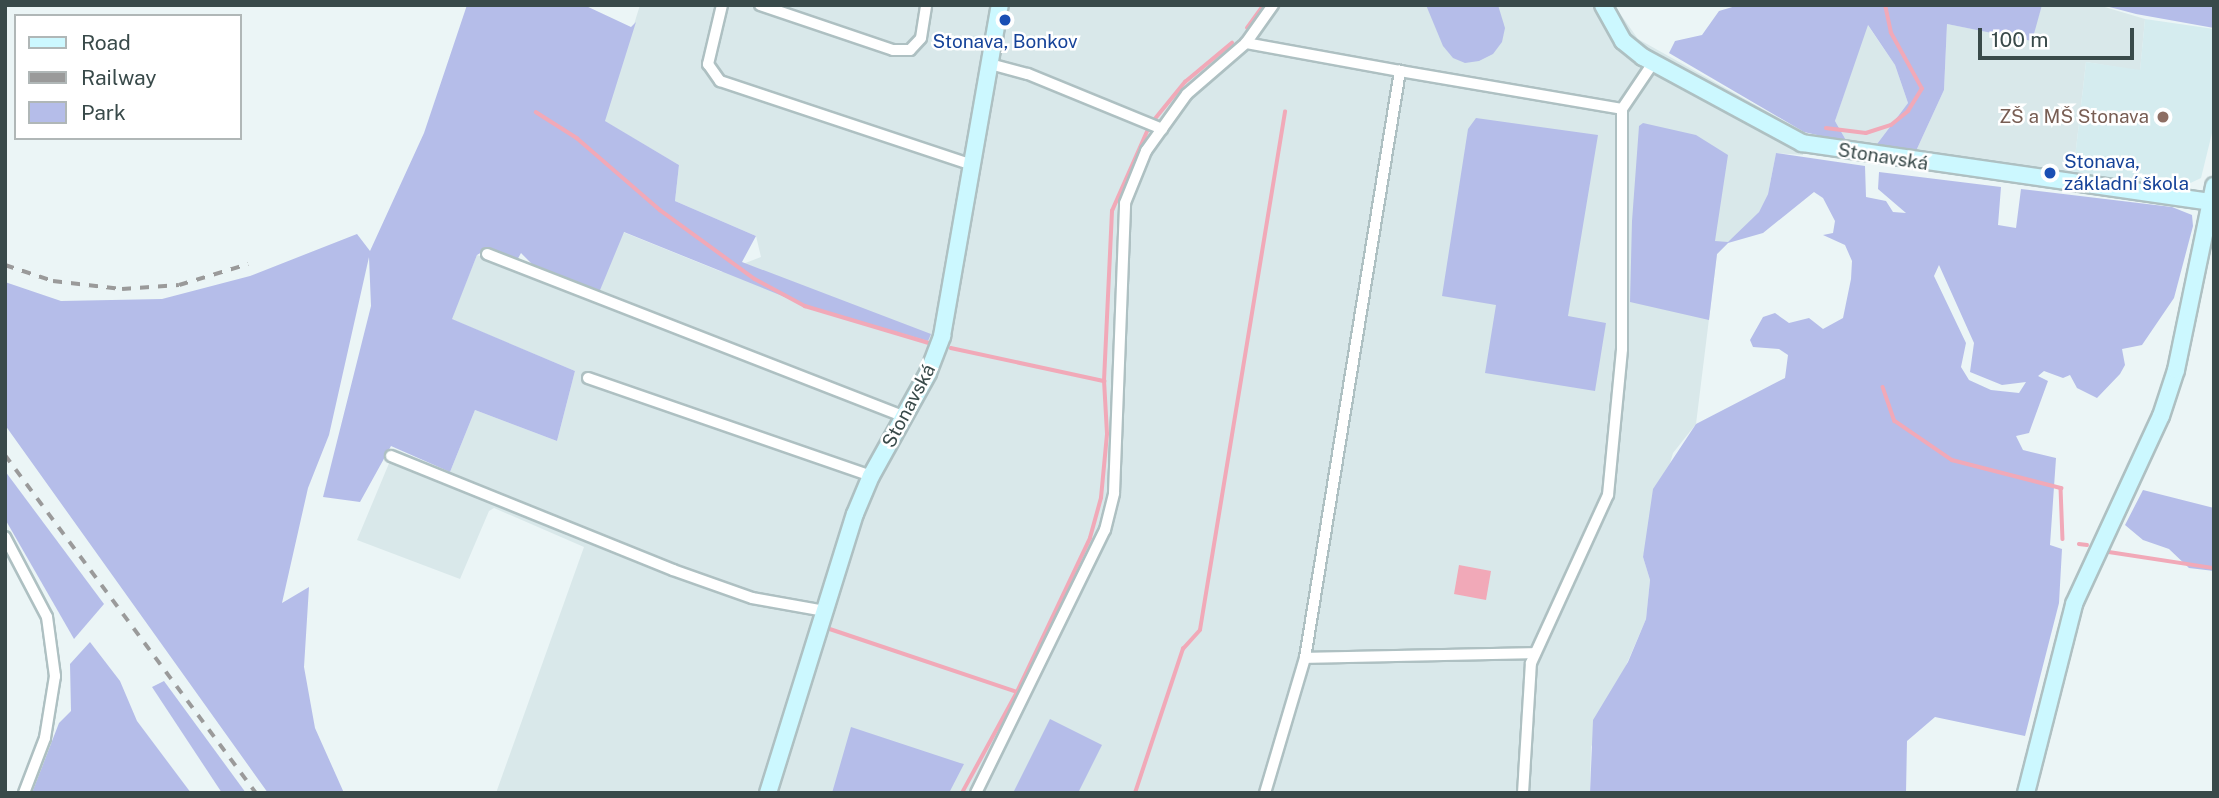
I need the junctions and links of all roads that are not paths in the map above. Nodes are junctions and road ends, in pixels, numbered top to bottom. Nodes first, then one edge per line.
1 (722, 5) edge
2 (761, 5) edge
3 (926, 5) edge
4 (1000, 5) edge
5 (1273, 5) edge
6 (1603, 5) edge
7 (1246, 43) junction
8 (1653, 63) junction
9 (989, 65) junction
10 (1400, 71) junction
11 (1622, 110) junction
12 (1162, 129) junction
13 (972, 166) junction
14 (2212, 194) edge
15 (487, 254) dead end
16 (589, 378) dead end
17 (904, 417) junction
18 (391, 456) dead end
19 (871, 476) junction
20 (5, 537) edge
21 (825, 611) junction
22 (1535, 653) junction
23 (1304, 658) junction
24 (24, 793) edge
25 (768, 793) edge
26 (976, 793) edge
27 (1265, 793) edge
28 (1523, 793) edge
29 (2026, 793) edge

1 - 13 street
2 - 3 street
4 - 9 street, Stonavská
5 - 7 street
6 - 8 street, Stonavská
7 - 10 street
7 - 12 street
8 - 11 street
8 - 14 street, Stonavská
9 - 12 street
9 - 13 street, Stonavská
10 - 11 street
10 - 23 street
11 - 22 street
12 - 26 street
13 - 17 street, Stonavská
14 - 29 street
15 - 17 street
16 - 19 street
17 - 19 street, Stonavská
18 - 21 street
19 - 21 street, Stonavská
20 - 24 street
21 - 25 street, Stonavská
22 - 23 street
22 - 28 street
23 - 27 street

